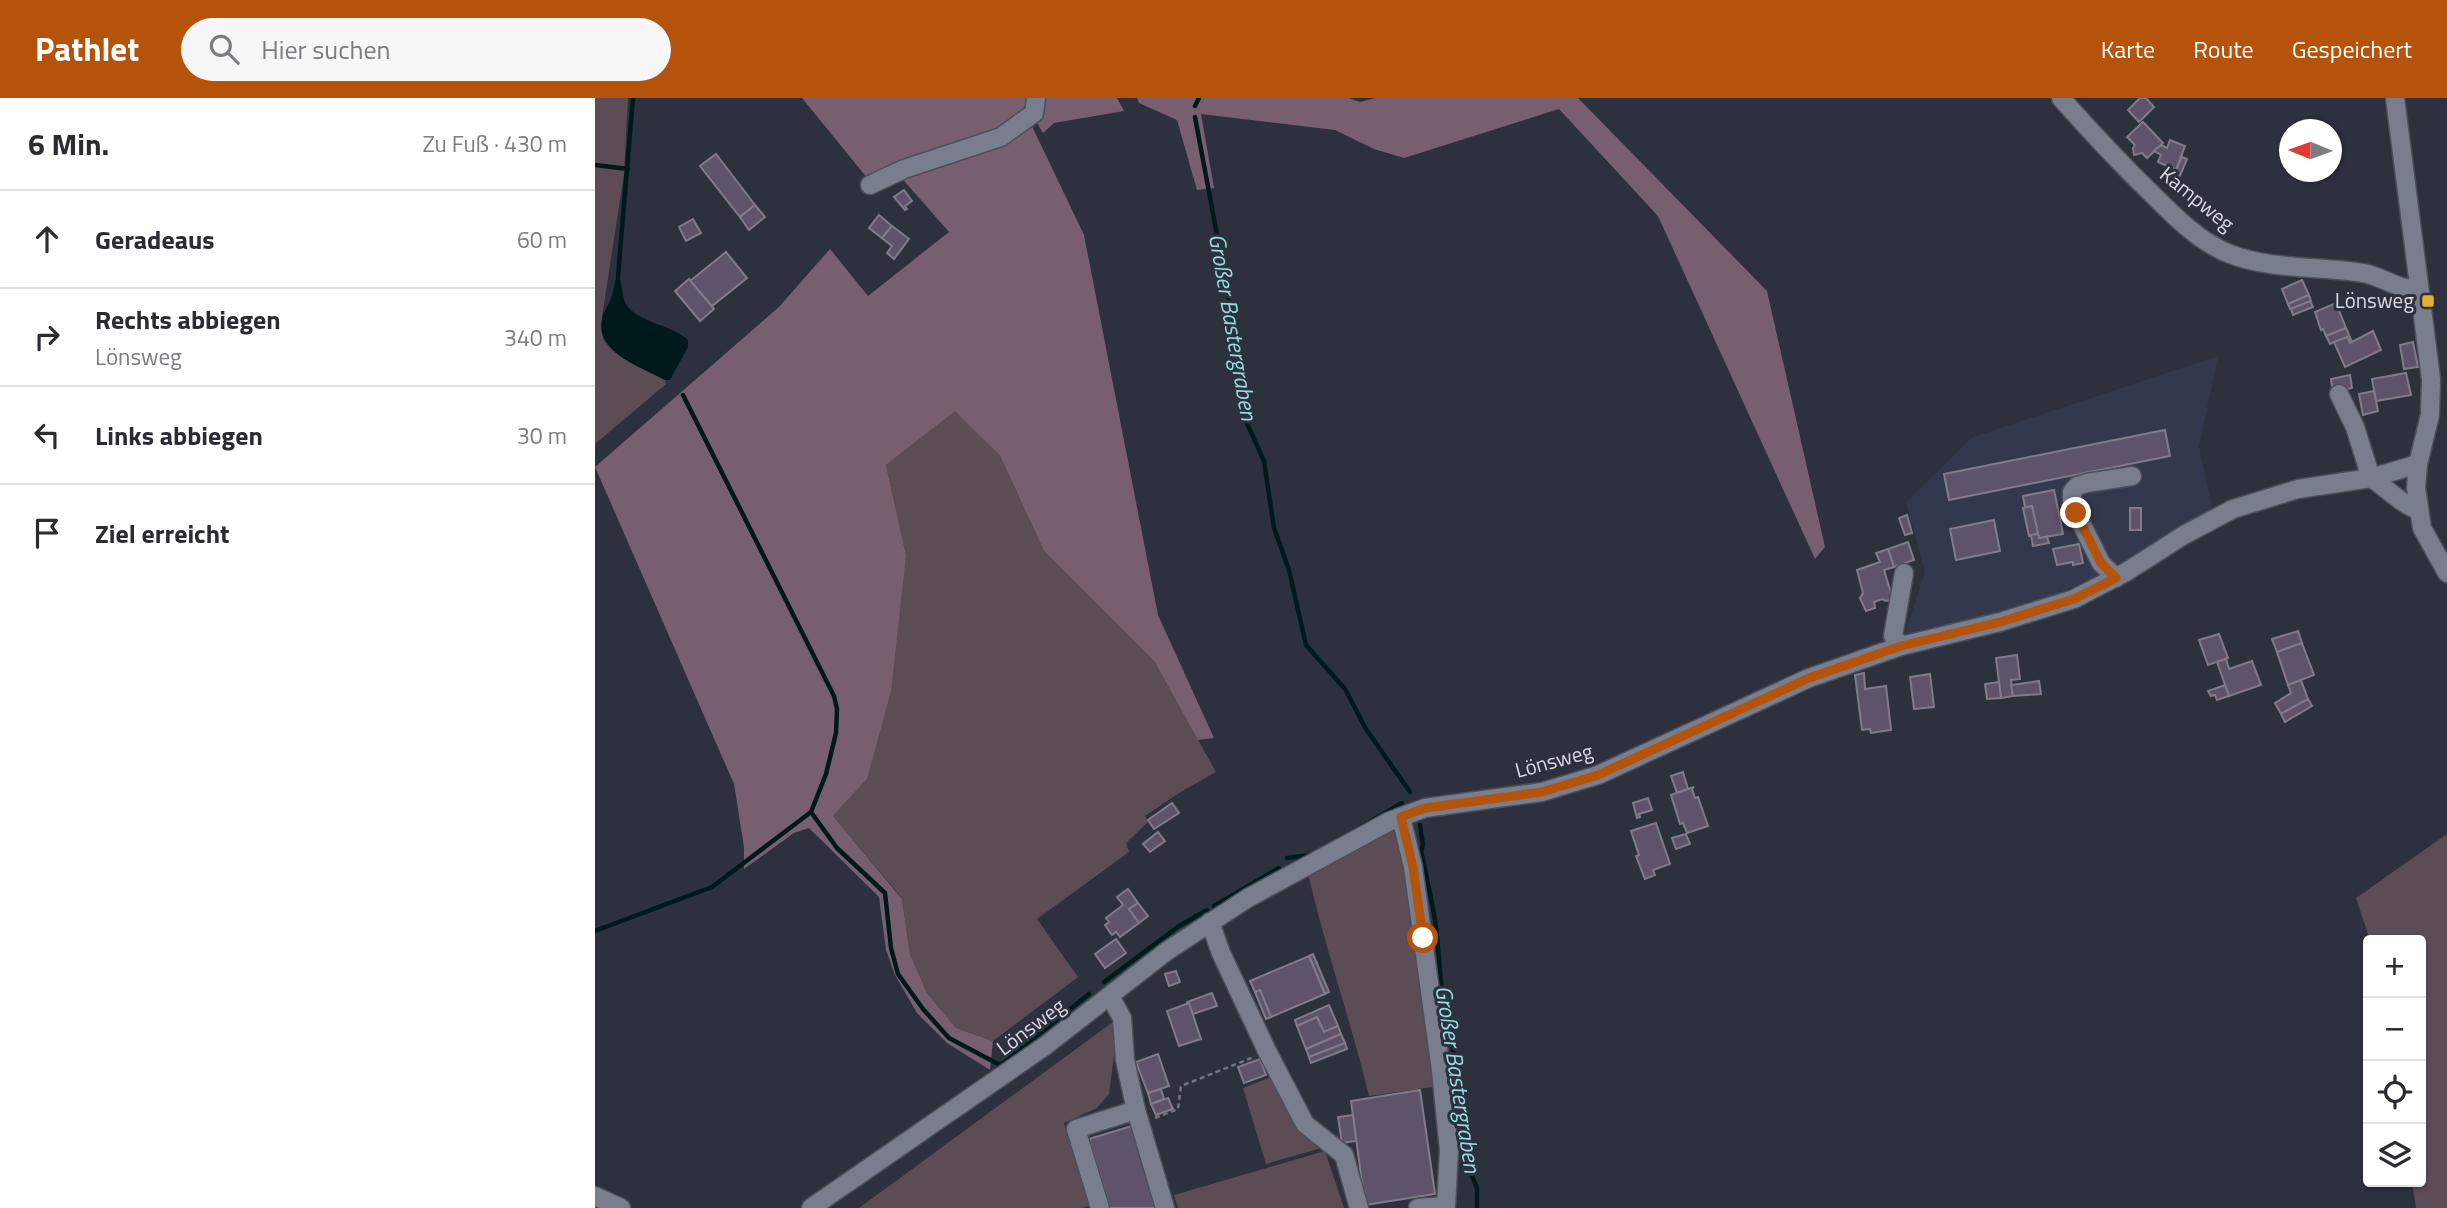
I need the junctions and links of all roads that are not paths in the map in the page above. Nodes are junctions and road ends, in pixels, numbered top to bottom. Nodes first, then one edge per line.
1 (1036, 98) edge
2 (2061, 98) edge
3 (2395, 98) edge
4 (870, 185) dead end
5 (2419, 289) junction
6 (2339, 394) dead end
7 (2418, 464) junction
8 (2132, 476) dead end
9 (2371, 478) junction
10 (2419, 510) junction
11 (1904, 573) dead end
12 (2447, 573) edge
13 (2116, 578) junction
14 (1901, 646) junction
15 (1401, 817) junction
16 (1210, 922) junction
17 (1110, 996) junction
18 (1136, 1110) junction
19 (595, 1196) edge
20 (621, 1208) edge
21 (811, 1208) edge
22 (1100, 1208) edge
23 (1165, 1208) edge
24 (1359, 1208) edge
25 (1418, 1208) edge

1 - 4 street
2 - 5 street, Kampweg
3 - 5 street
5 - 7 street
6 - 9 street
7 - 9 street, Lönsweg
7 - 10 street
8 - 13 street
9 - 10 street
9 - 13 street, Lönsweg
10 - 12 street
11 - 14 street
13 - 14 street, Lönsweg
14 - 15 street, Lönsweg
15 - 16 street, Lönsweg
15 - 25 street
16 - 17 street, Lönsweg
16 - 24 street
17 - 18 street
17 - 21 street, Lönsweg
18 - 22 street
18 - 23 street
19 - 20 street

